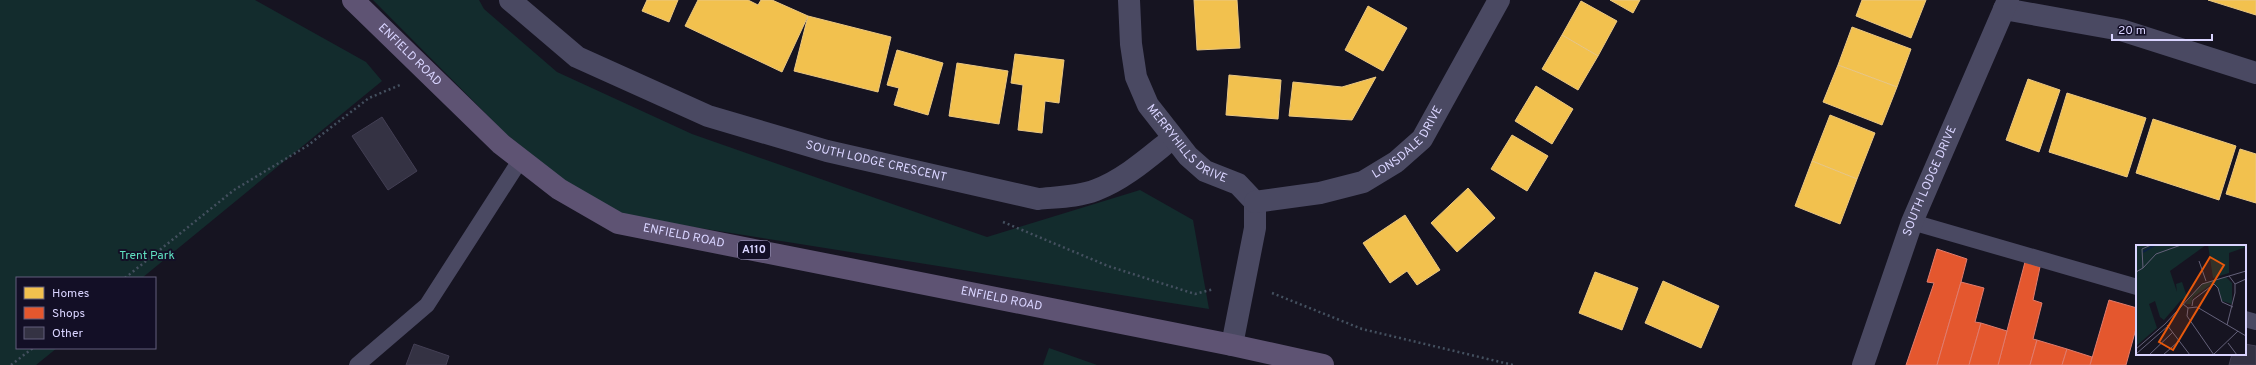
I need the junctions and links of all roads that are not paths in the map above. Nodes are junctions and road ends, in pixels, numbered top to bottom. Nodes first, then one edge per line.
1 (353, 0) edge
2 (510, 0) edge
3 (1129, 0) edge
4 (1499, 0) edge
5 (2006, 4) edge
6 (2256, 73) edge
7 (1173, 138) junction
8 (521, 159) junction
9 (1255, 202) junction
10 (1912, 222) junction
11 (2136, 287) edge
12 (2246, 319) edge
13 (2256, 322) edge
14 (1232, 345) junction
15 (357, 365) edge
16 (1323, 365) edge
17 (1863, 365) edge

1 - 8 main road, ENFIELD ROAD / A110
2 - 7 street, SOUTH LODGE CRESCENT
3 - 7 street, MERRYHILLS DRIVE
4 - 9 street, LONSDALE DRIVE
5 - 6 street
5 - 10 street, SOUTH LODGE DRIVE
7 - 9 street, MERRYHILLS DRIVE
8 - 14 main road, ENFIELD ROAD / A110
8 - 15 lane
9 - 14 street
10 - 11 lane
10 - 17 street, SOUTH LODGE DRIVE
12 - 13 lane
14 - 16 main road, A110

